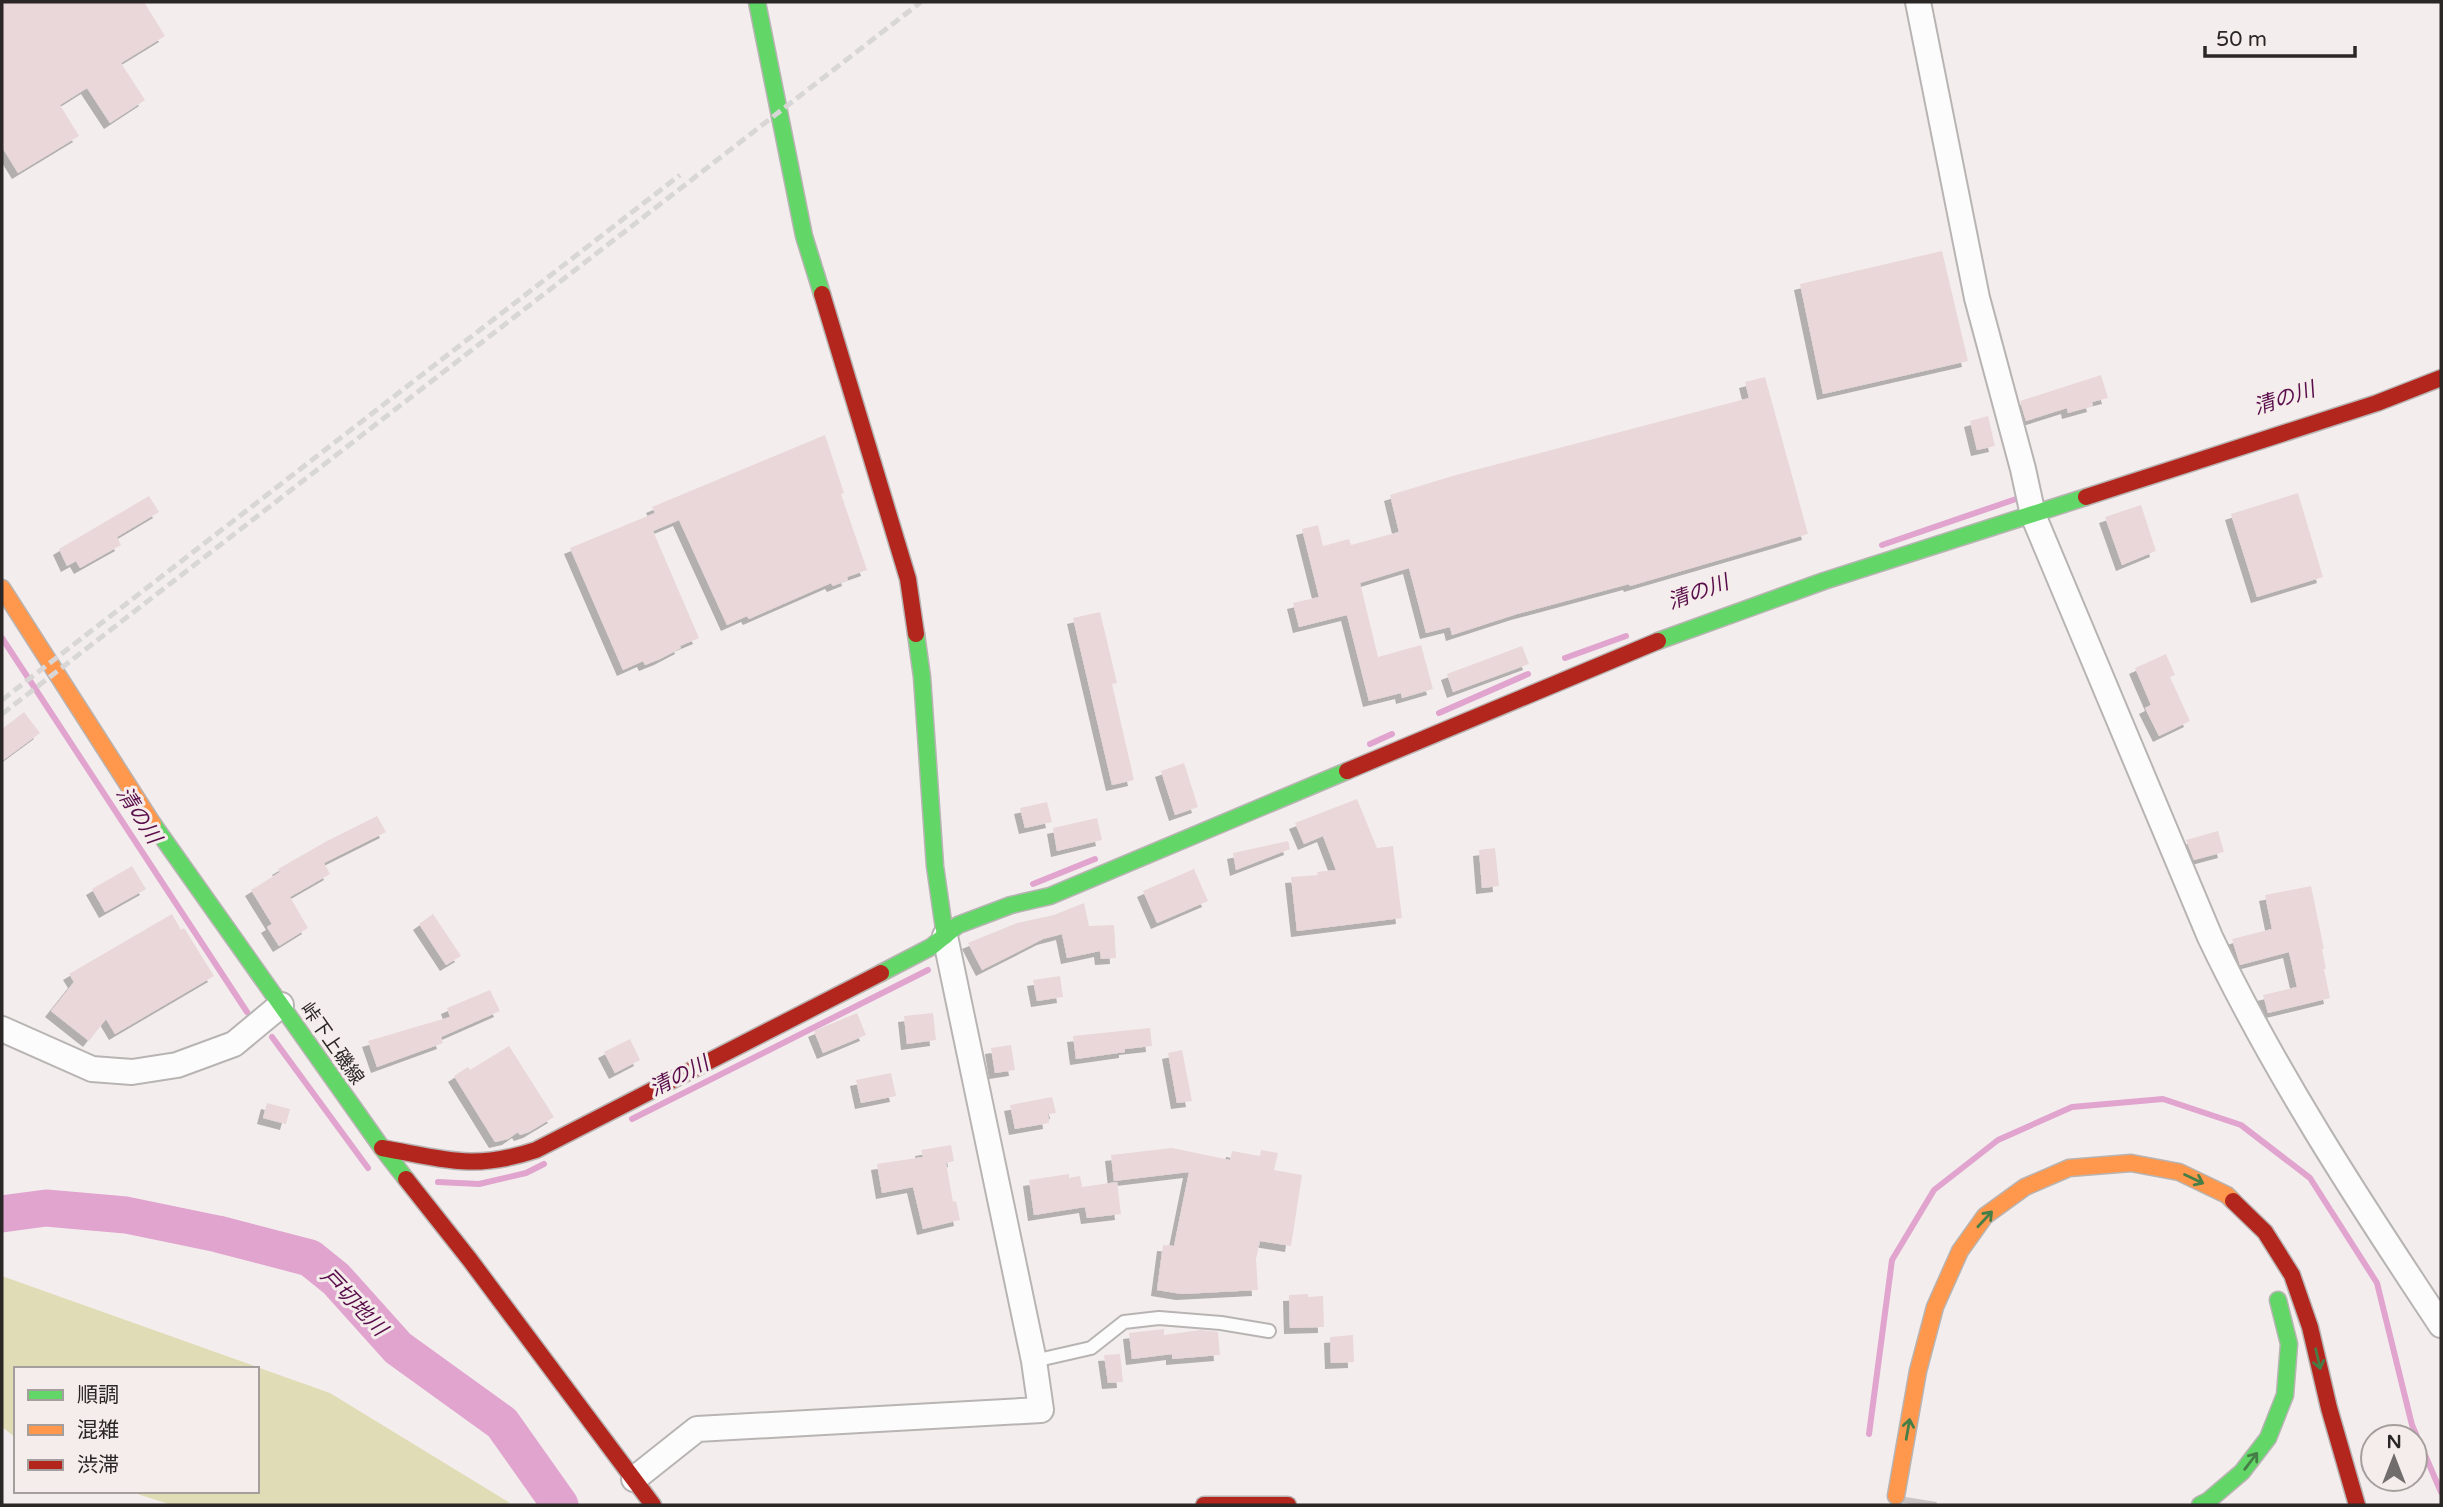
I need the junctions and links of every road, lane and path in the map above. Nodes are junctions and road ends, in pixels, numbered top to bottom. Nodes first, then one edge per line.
1 (757, 2) edge
2 (1918, 2) edge
3 (2441, 378) edge
4 (2033, 515) junction
5 (2, 588) edge
6 (945, 936) junction
7 (281, 1005) junction
8 (2, 1029) edge
9 (382, 1148) junction
10 (2274, 1284) dead end
11 (2441, 1325) edge
12 (1269, 1331) dead end
13 (1034, 1361) junction
14 (634, 1479) junction
15 (1896, 1496) dead end
16 (653, 1505) edge
17 (1204, 1505) edge
18 (1288, 1505) edge
19 (2200, 1505) edge
20 (2357, 1505) edge

1 - 6 main road
2 - 4 street
3 - 4 main road
4 - 6 main road
4 - 11 street
5 - 7 main road, 峠下上磯線
6 - 9 main road
6 - 13 street
7 - 8 street
7 - 9 main road, 峠下上磯線
9 - 14 main road, 峠下上磯線
19 -> 10 main road
12 - 13 lane
13 - 14 street
14 - 16 main road, 峠下上磯線
15 -> 20 main road
17 - 18 main road

